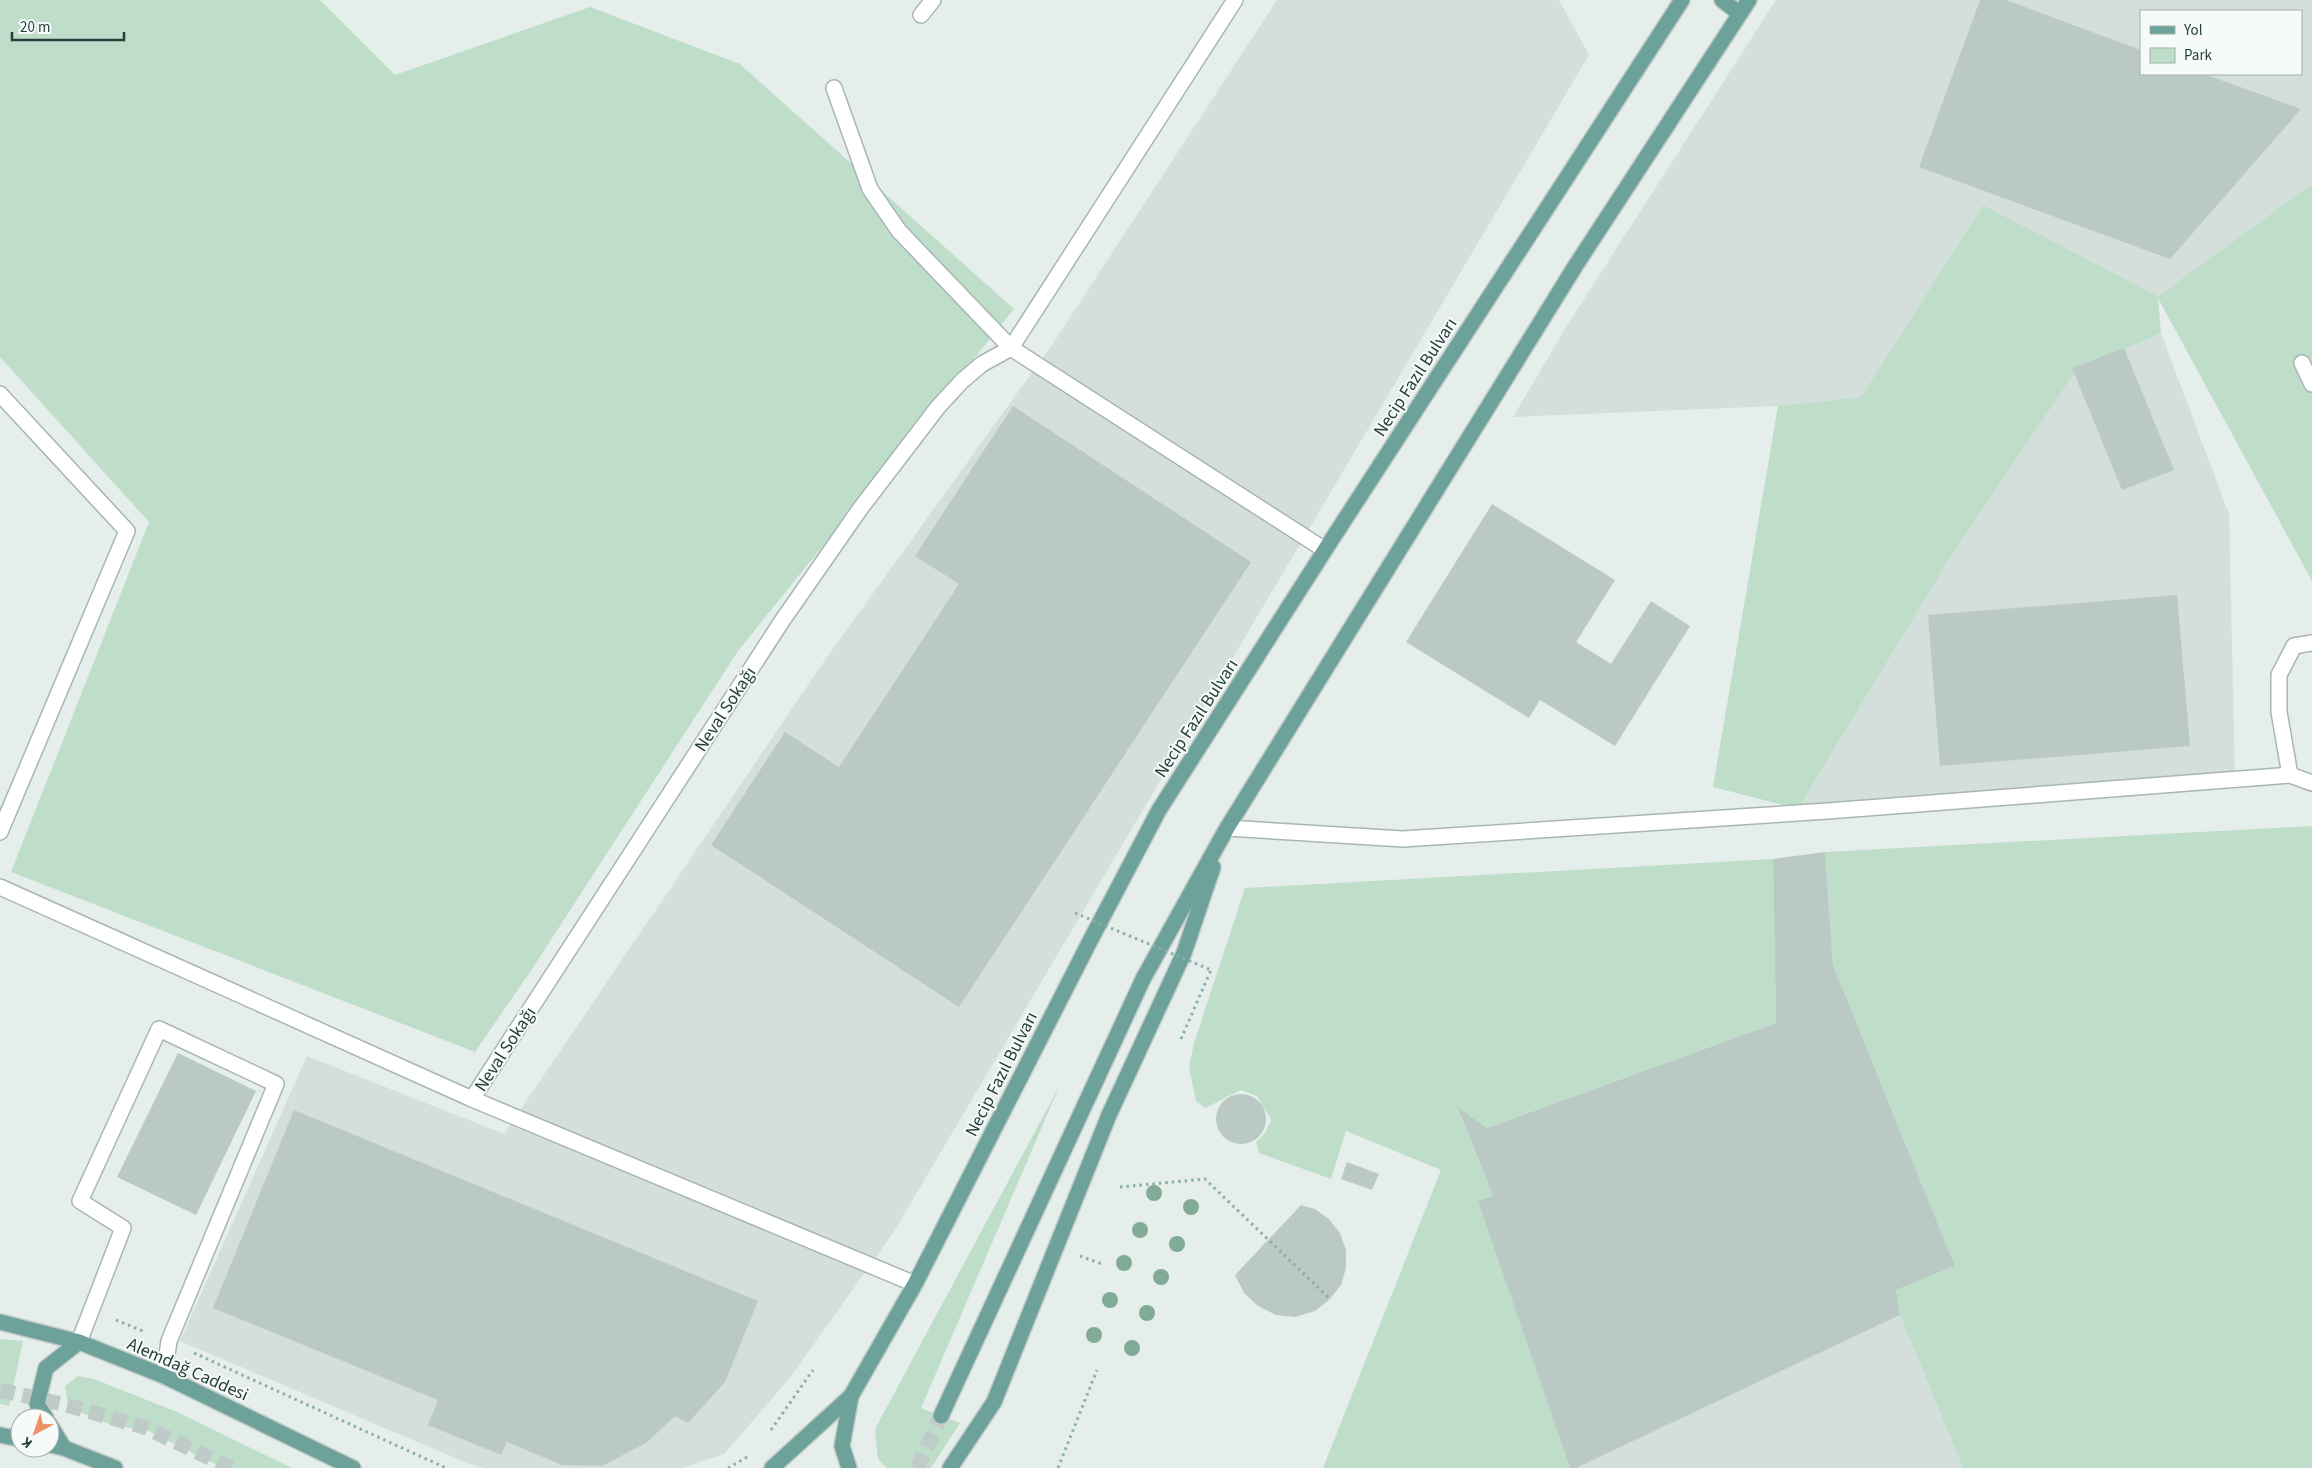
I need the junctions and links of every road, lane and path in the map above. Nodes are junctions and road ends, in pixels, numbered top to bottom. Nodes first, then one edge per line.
1 (933, 0) edge
2 (1235, 0) edge
3 (1682, 0) edge
4 (1722, 0) edge
5 (1749, 0) edge
6 (1740, 14) junction
7 (921, 15) dead end
8 (834, 88) dead end
9 (1011, 348) junction
10 (2302, 363) dead end
11 (2312, 384) edge
12 (0, 394) edge
13 (1325, 550) junction
14 (2312, 643) edge
15 (2290, 776) junction
16 (2312, 783) edge
17 (1227, 828) junction
18 (0, 832) edge
19 (0, 887) edge
20 (1075, 913) dead end
21 (1181, 1039) dead end
22 (472, 1099) junction
23 (1120, 1187) dead end
24 (915, 1284) junction
25 (1330, 1299) dead end
26 (90, 1310) junction
27 (0, 1322) edge
28 (169, 1341) junction
29 (79, 1342) junction
30 (812, 1370) dead end
31 (1097, 1370) dead end
32 (164, 1376) junction
33 (851, 1396) junction
34 (40, 1408) edge
35 (941, 1416) tunnel mouth
36 (770, 1430) dead end
37 (60, 1448) edge
38 (754, 1453) dead end
39 (951, 1465) edge
40 (115, 1468) edge
41 (353, 1468) edge
42 (446, 1468) edge
43 (728, 1468) edge
44 (772, 1468) edge
45 (848, 1468) edge
46 (1058, 1468) edge

1 - 7 street
2 - 9 street
3 - 13 main road, Necip Fazıl Bulvarı
4 - 6 main road
5 - 6 main road
6 - 17 main road
8 - 9 street
9 - 13 street
9 - 22 street, Neval Sokağı
10 - 11 street
12 - 18 street
13 - 24 main road, Necip Fazıl Bulvarı
14 - 15 street
15 - 16 street
15 - 17 street
17 - 35 main road
17 - 39 main road
19 - 22 street
20 - 21 path, bridge
22 - 24 street
23 - 25 path
24 - 33 main road, Necip Fazıl Bulvarı
26 - 28 path
26 - 28 street
26 - 29 street
27 - 29 main road, Alemdağ Caddesi
28 - 32 street
28 - 42 path
29 - 32 main road, Alemdağ Caddesi
29 - 34 main road
30 - 36 path
31 - 46 path
32 - 41 main road, Alemdağ Caddesi
33 - 44 main road, Necip Fazıl Bulvarı
33 - 45 main road
37 - 40 main road
38 - 43 path

